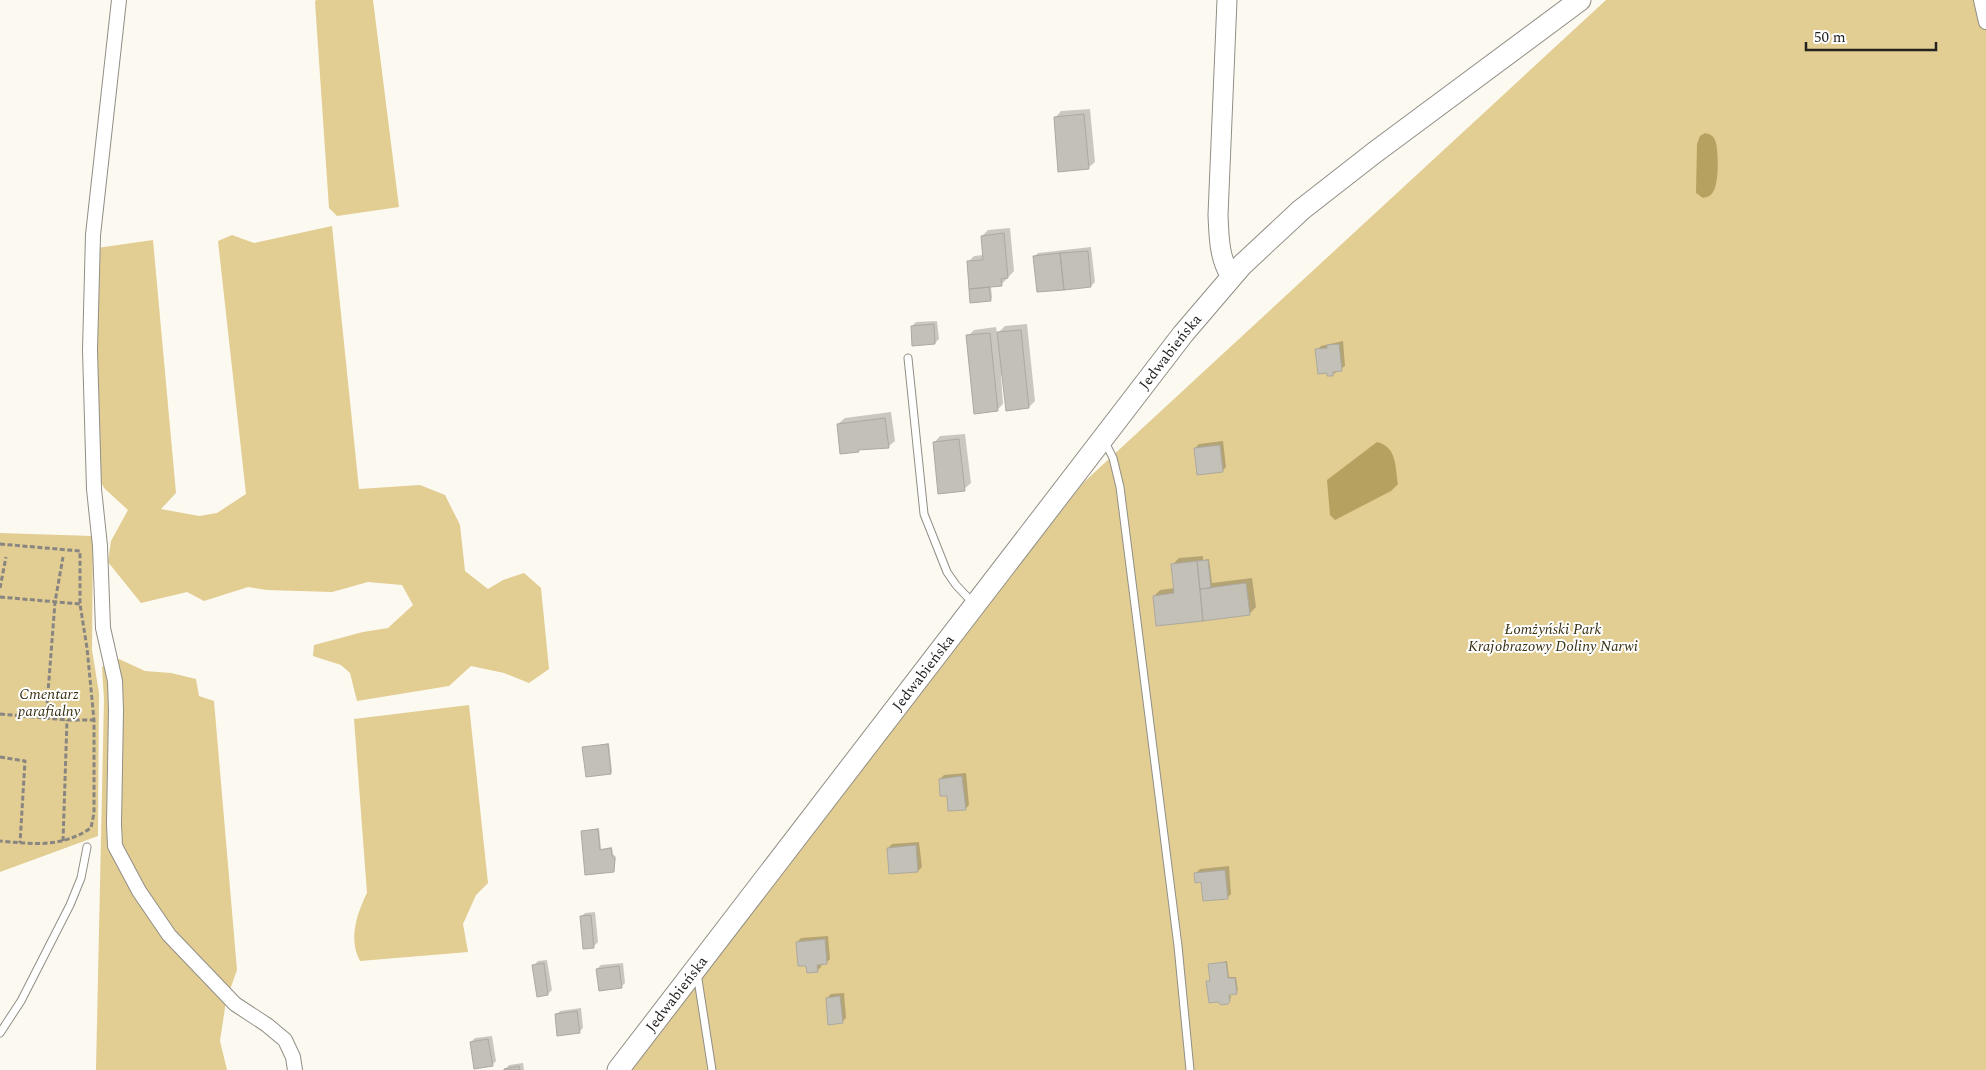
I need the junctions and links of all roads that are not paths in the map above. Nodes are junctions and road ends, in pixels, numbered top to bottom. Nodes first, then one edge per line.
1 (118, 0) edge
2 (1227, 0) edge
3 (1580, 0) edge
4 (1981, 0) edge
5 (1986, 22) edge
6 (1231, 277) junction
7 (908, 358) dead end
8 (1103, 439) junction
9 (975, 605) junction
10 (87, 847) dead end
11 (696, 971) junction
12 (0, 1033) edge
13 (295, 1070) edge
14 (618, 1070) edge
15 (712, 1070) edge
16 (1190, 1070) edge

1 - 13 street
2 - 6 main road
3 - 6 main road, Jedwabieńska
4 - 5 street
6 - 8 main road, Jedwabieńska
7 - 9 lane
8 - 9 main road, Jedwabieńska
8 - 16 lane
9 - 11 main road, Jedwabieńska
10 - 12 lane
11 - 14 main road, Jedwabieńska
11 - 15 lane

